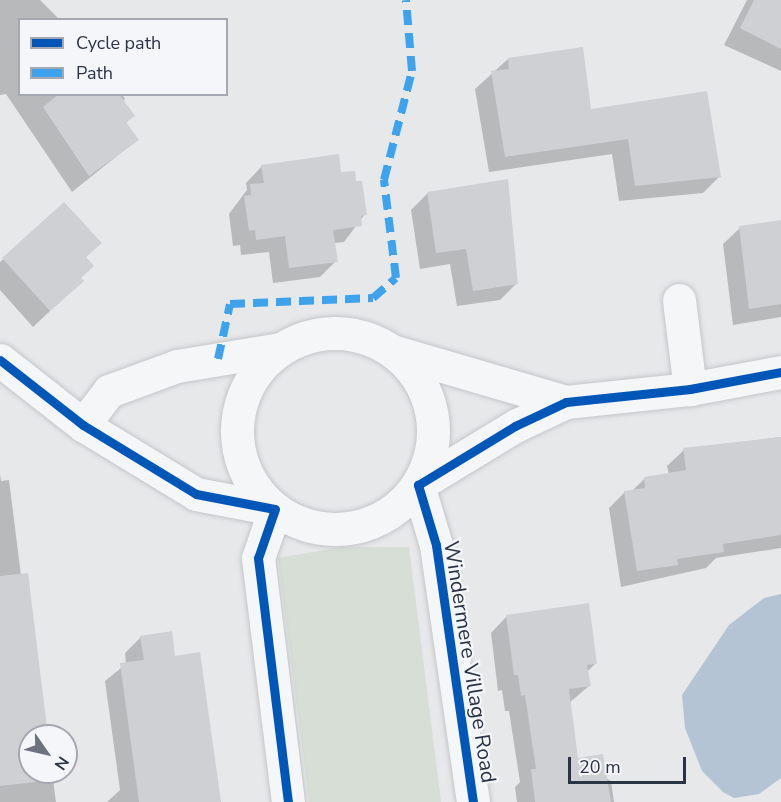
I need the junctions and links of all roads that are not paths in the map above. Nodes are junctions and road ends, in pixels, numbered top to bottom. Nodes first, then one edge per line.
1 (679, 300) dead end
2 (281, 349) junction
3 (394, 352) junction
4 (0, 360) edge
5 (781, 372) edge
6 (690, 389) junction
7 (566, 402) junction
8 (83, 425) junction
9 (418, 485) junction
10 (275, 509) junction
11 (288, 802) edge
12 (473, 802) edge

1 - 6 street
2 - 3 street
2 - 8 street
2 - 10 street
3 - 7 street
3 - 9 street
4 - 8 street
5 - 6 street
6 - 7 street
7 - 9 street
8 - 10 street
9 - 10 street
9 - 12 street, Windermere Village Road
10 - 11 street

